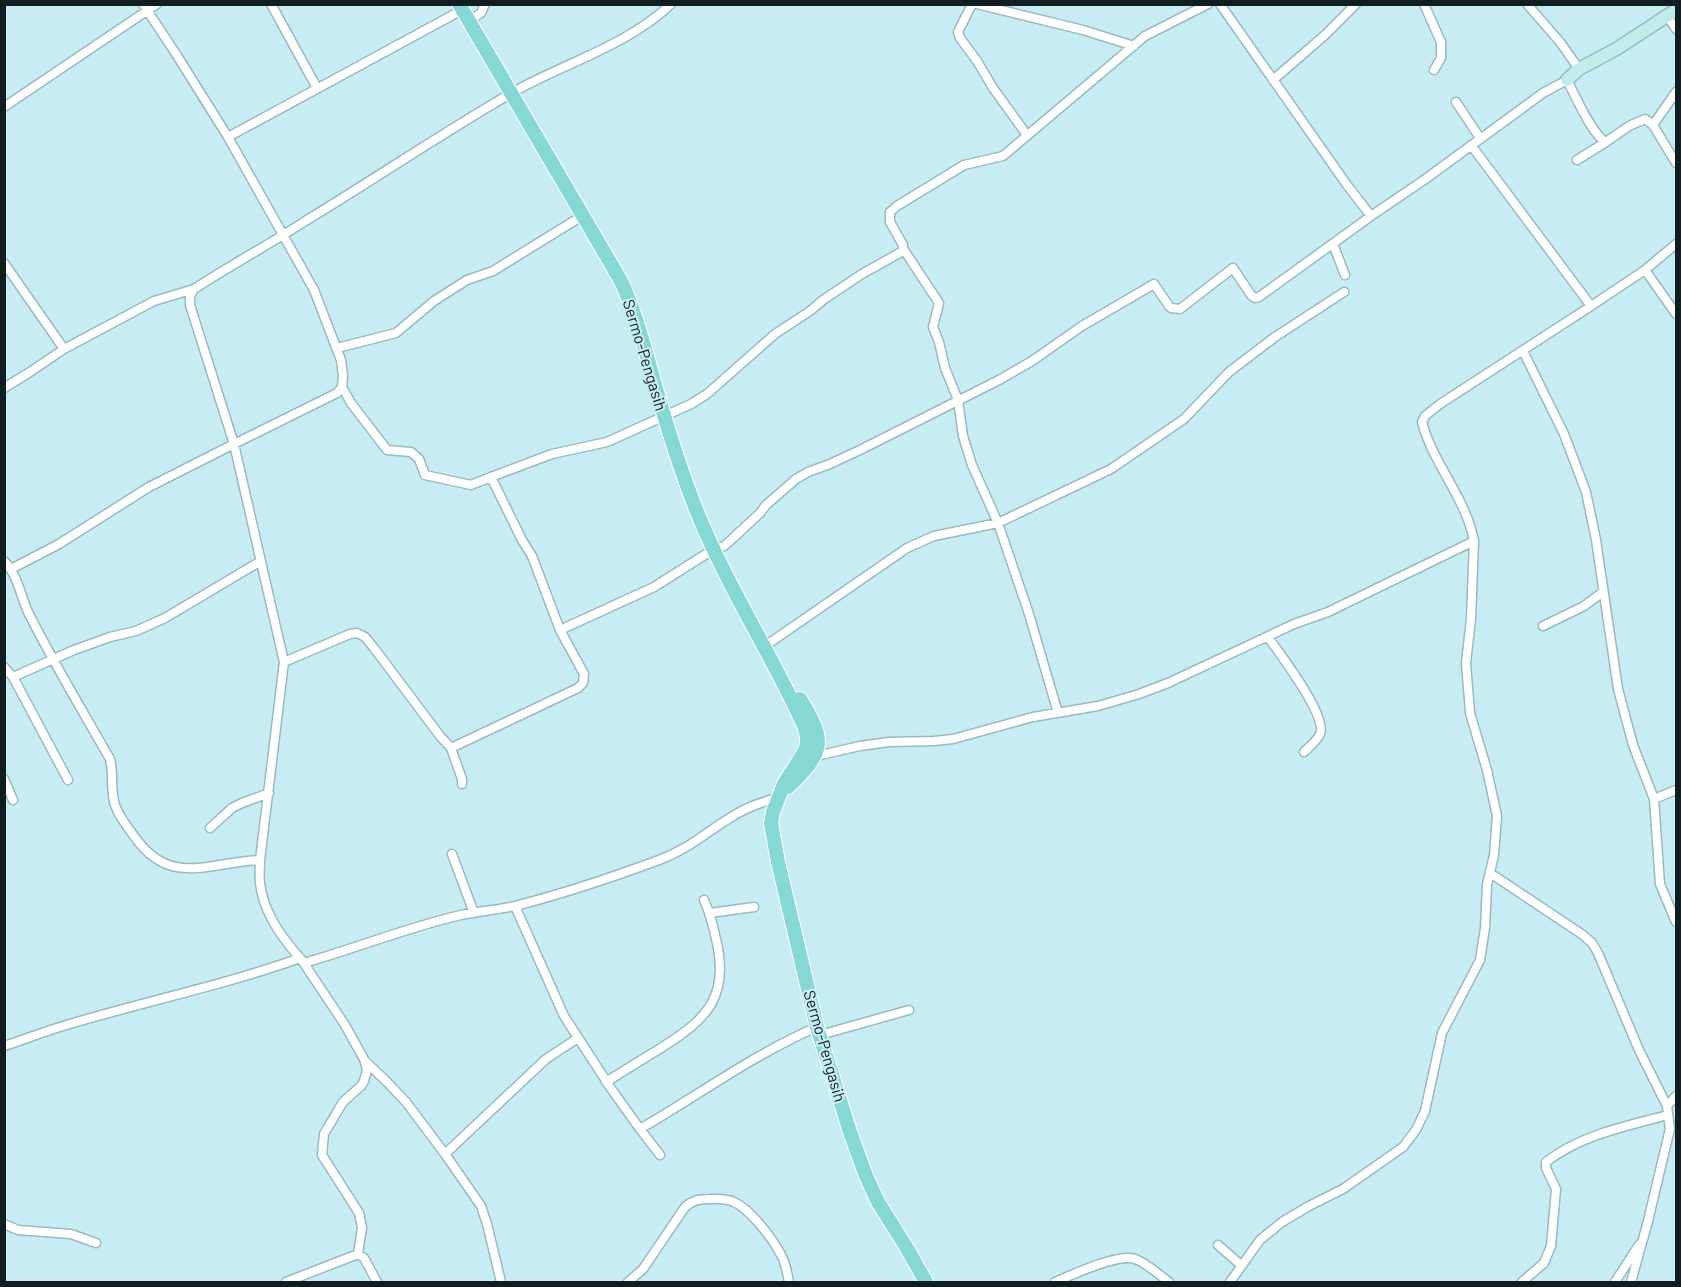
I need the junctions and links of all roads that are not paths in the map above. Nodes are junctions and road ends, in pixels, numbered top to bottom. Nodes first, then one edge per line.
1 (157, 4) edge
2 (271, 4) edge
3 (485, 4) edge
4 (671, 4) edge
5 (972, 4) edge
6 (977, 4) edge
7 (1208, 4) edge
8 (1220, 4) edge
9 (1356, 4) edge
10 (1424, 4) edge
11 (1527, 4) edge
12 (145, 8) edge
13 (463, 12) edge
14 (1672, 13) edge
15 (1677, 28) edge
16 (1134, 46) junction
17 (1578, 69) junction
18 (1434, 70) dead end
19 (1273, 80) junction
20 (1567, 80) junction
21 (317, 88) junction
22 (1677, 92) edge
23 (510, 93) junction
24 (1456, 102) dead end
25 (4, 106) edge
26 (1653, 125) junction
27 (1027, 135) junction
28 (228, 137) junction
29 (1480, 138) junction
30 (1606, 142) junction
31 (1471, 145) junction
32 (1577, 160) dead end
33 (1677, 163) edge
34 (582, 216) junction
35 (1371, 216) junction
36 (283, 235) junction
37 (1333, 244) junction
38 (1677, 244) edge
39 (904, 250) junction
40 (4, 263) edge
41 (1645, 270) junction
42 (1345, 275) dead end
43 (194, 289) junction
44 (184, 291) junction
45 (1344, 292) dead end
46 (190, 300) junction
47 (1591, 306) junction
48 (1677, 314) edge
49 (337, 348) junction
50 (64, 349) junction
51 (1523, 351) junction
52 (342, 387) junction
53 (4, 388) edge
54 (958, 400) junction
55 (664, 416) junction
56 (234, 444) junction
57 (491, 477) junction
58 (998, 523) junction
59 (1474, 541) junction
60 (714, 549) junction
61 (4, 561) edge
62 (261, 561) junction
63 (11, 569) junction
64 (1603, 592) junction
65 (1543, 626) dead end
66 (560, 630) junction
67 (1268, 637) junction
68 (767, 651) junction
69 (53, 659) junction
70 (284, 662) junction
71 (4, 667) edge
72 (12, 677) junction
73 (1058, 713) junction
74 (451, 748) junction
75 (1304, 752) dead end
76 (816, 756) junction
77 (4, 779) edge
78 (68, 780) dead end
79 (462, 784) dead end
80 (1677, 790) edge
81 (269, 793) junction
82 (780, 796) junction
83 (1654, 799) junction
84 (13, 800) dead end
85 (210, 828) dead end
86 (452, 854) dead end
87 (260, 860) junction
88 (1490, 873) junction
89 (704, 900) dead end
90 (515, 906) junction
91 (754, 907) dead end
92 (474, 913) junction
93 (710, 913) junction
94 (1677, 922) edge
95 (302, 961) junction
96 (909, 1010) dead end
97 (818, 1031) junction
98 (578, 1038) junction
99 (4, 1046) edge
100 (364, 1061) junction
101 (606, 1082) junction
102 (1677, 1096) edge
103 (1668, 1110) junction
104 (640, 1129) junction
105 (445, 1154) junction
106 (660, 1155) dead end
107 (4, 1224) edge
108 (1644, 1237) junction
109 (96, 1243) dead end
110 (1218, 1245) dead end
111 (358, 1254) junction
112 (1241, 1265) junction
113 (286, 1282) edge
114 (377, 1282) edge
115 (501, 1282) edge
116 (628, 1282) edge
117 (789, 1282) edge
118 (926, 1282) edge
119 (1055, 1282) edge
120 (1169, 1282) edge
121 (1230, 1282) edge
122 (1522, 1282) edge
123 (1615, 1282) edge
124 (1631, 1282) edge

1 - 12 street
2 - 21 street
3 - 13 street
4 - 23 street
5 - 27 street
6 - 16 street
7 - 16 street
8 - 19 street
9 - 19 street
10 - 18 street
11 - 17 street
12 - 25 street
12 - 28 street
13 - 21 street
13 - 23 main road, Sermo-Pengasih
14 - 15 street
14 - 17 street
16 - 27 street
17 - 20 street
19 - 35 street
20 - 29 street
20 - 30 street
21 - 28 street
22 - 26 street
23 - 34 main road, Sermo-Pengasih
23 - 36 street
24 - 29 street
26 - 30 street
26 - 33 street
27 - 39 street
28 - 36 street
29 - 31 street
30 - 32 street
31 - 35 street
31 - 47 street
34 - 49 street
34 - 55 main road, Sermo-Pengasih
35 - 37 street
36 - 43 street
36 - 49 street
37 - 42 street
37 - 54 street
38 - 41 street
39 - 54 street
39 - 55 street
40 - 50 street
41 - 47 street
41 - 48 street
43 - 44 street
43 - 46 street
44 - 46 street
44 - 50 street
45 - 58 street
46 - 56 street
47 - 51 street
49 - 52 street
50 - 53 street
51 - 59 street
51 - 64 street
52 - 56 street
52 - 57 street
54 - 58 street
54 - 60 street
55 - 57 street
55 - 60 main road, Sermo-Pengasih
56 - 62 street
56 - 63 street
57 - 66 street
58 - 68 street
58 - 73 street
59 - 67 street
59 - 88 street
60 - 66 street
60 - 68 main road, Sermo-Pengasih
61 - 63 street
62 - 69 street
62 - 70 street
63 - 69 street
64 - 65 street
64 - 83 street
66 - 74 street
67 - 73 street
67 - 75 street
68 - 76 main road, Sermo-Pengasih
68 - 82 main road, Sermo-Pengasih
69 - 72 street
69 - 87 street
70 - 74 street
70 - 81 street
71 - 72 street
72 - 78 street
73 - 76 street
74 - 79 street
76 - 82 main road, Sermo-Pengasih
77 - 84 street
80 - 83 street
81 - 85 street
81 - 87 street
82 - 90 street
82 - 97 main road, Sermo-Pengasih
83 - 94 street
86 - 92 street
87 - 95 street
88 - 103 street
88 - 112 street
89 - 93 street
90 - 92 street
90 - 98 street
91 - 93 street
92 - 95 street
93 - 101 street
95 - 99 street
95 - 100 street
96 - 97 street
97 - 104 street
97 - 118 main road, Sermo-Pengasih
98 - 101 street
98 - 105 street
100 - 105 street
100 - 111 street
101 - 104 street
102 - 103 street
103 - 108 street
103 - 122 street
104 - 106 street
105 - 115 street
107 - 109 street
108 - 123 street
108 - 124 street
110 - 112 street
111 - 113 street
111 - 114 street
112 - 121 street
116 - 117 street
119 - 120 street

